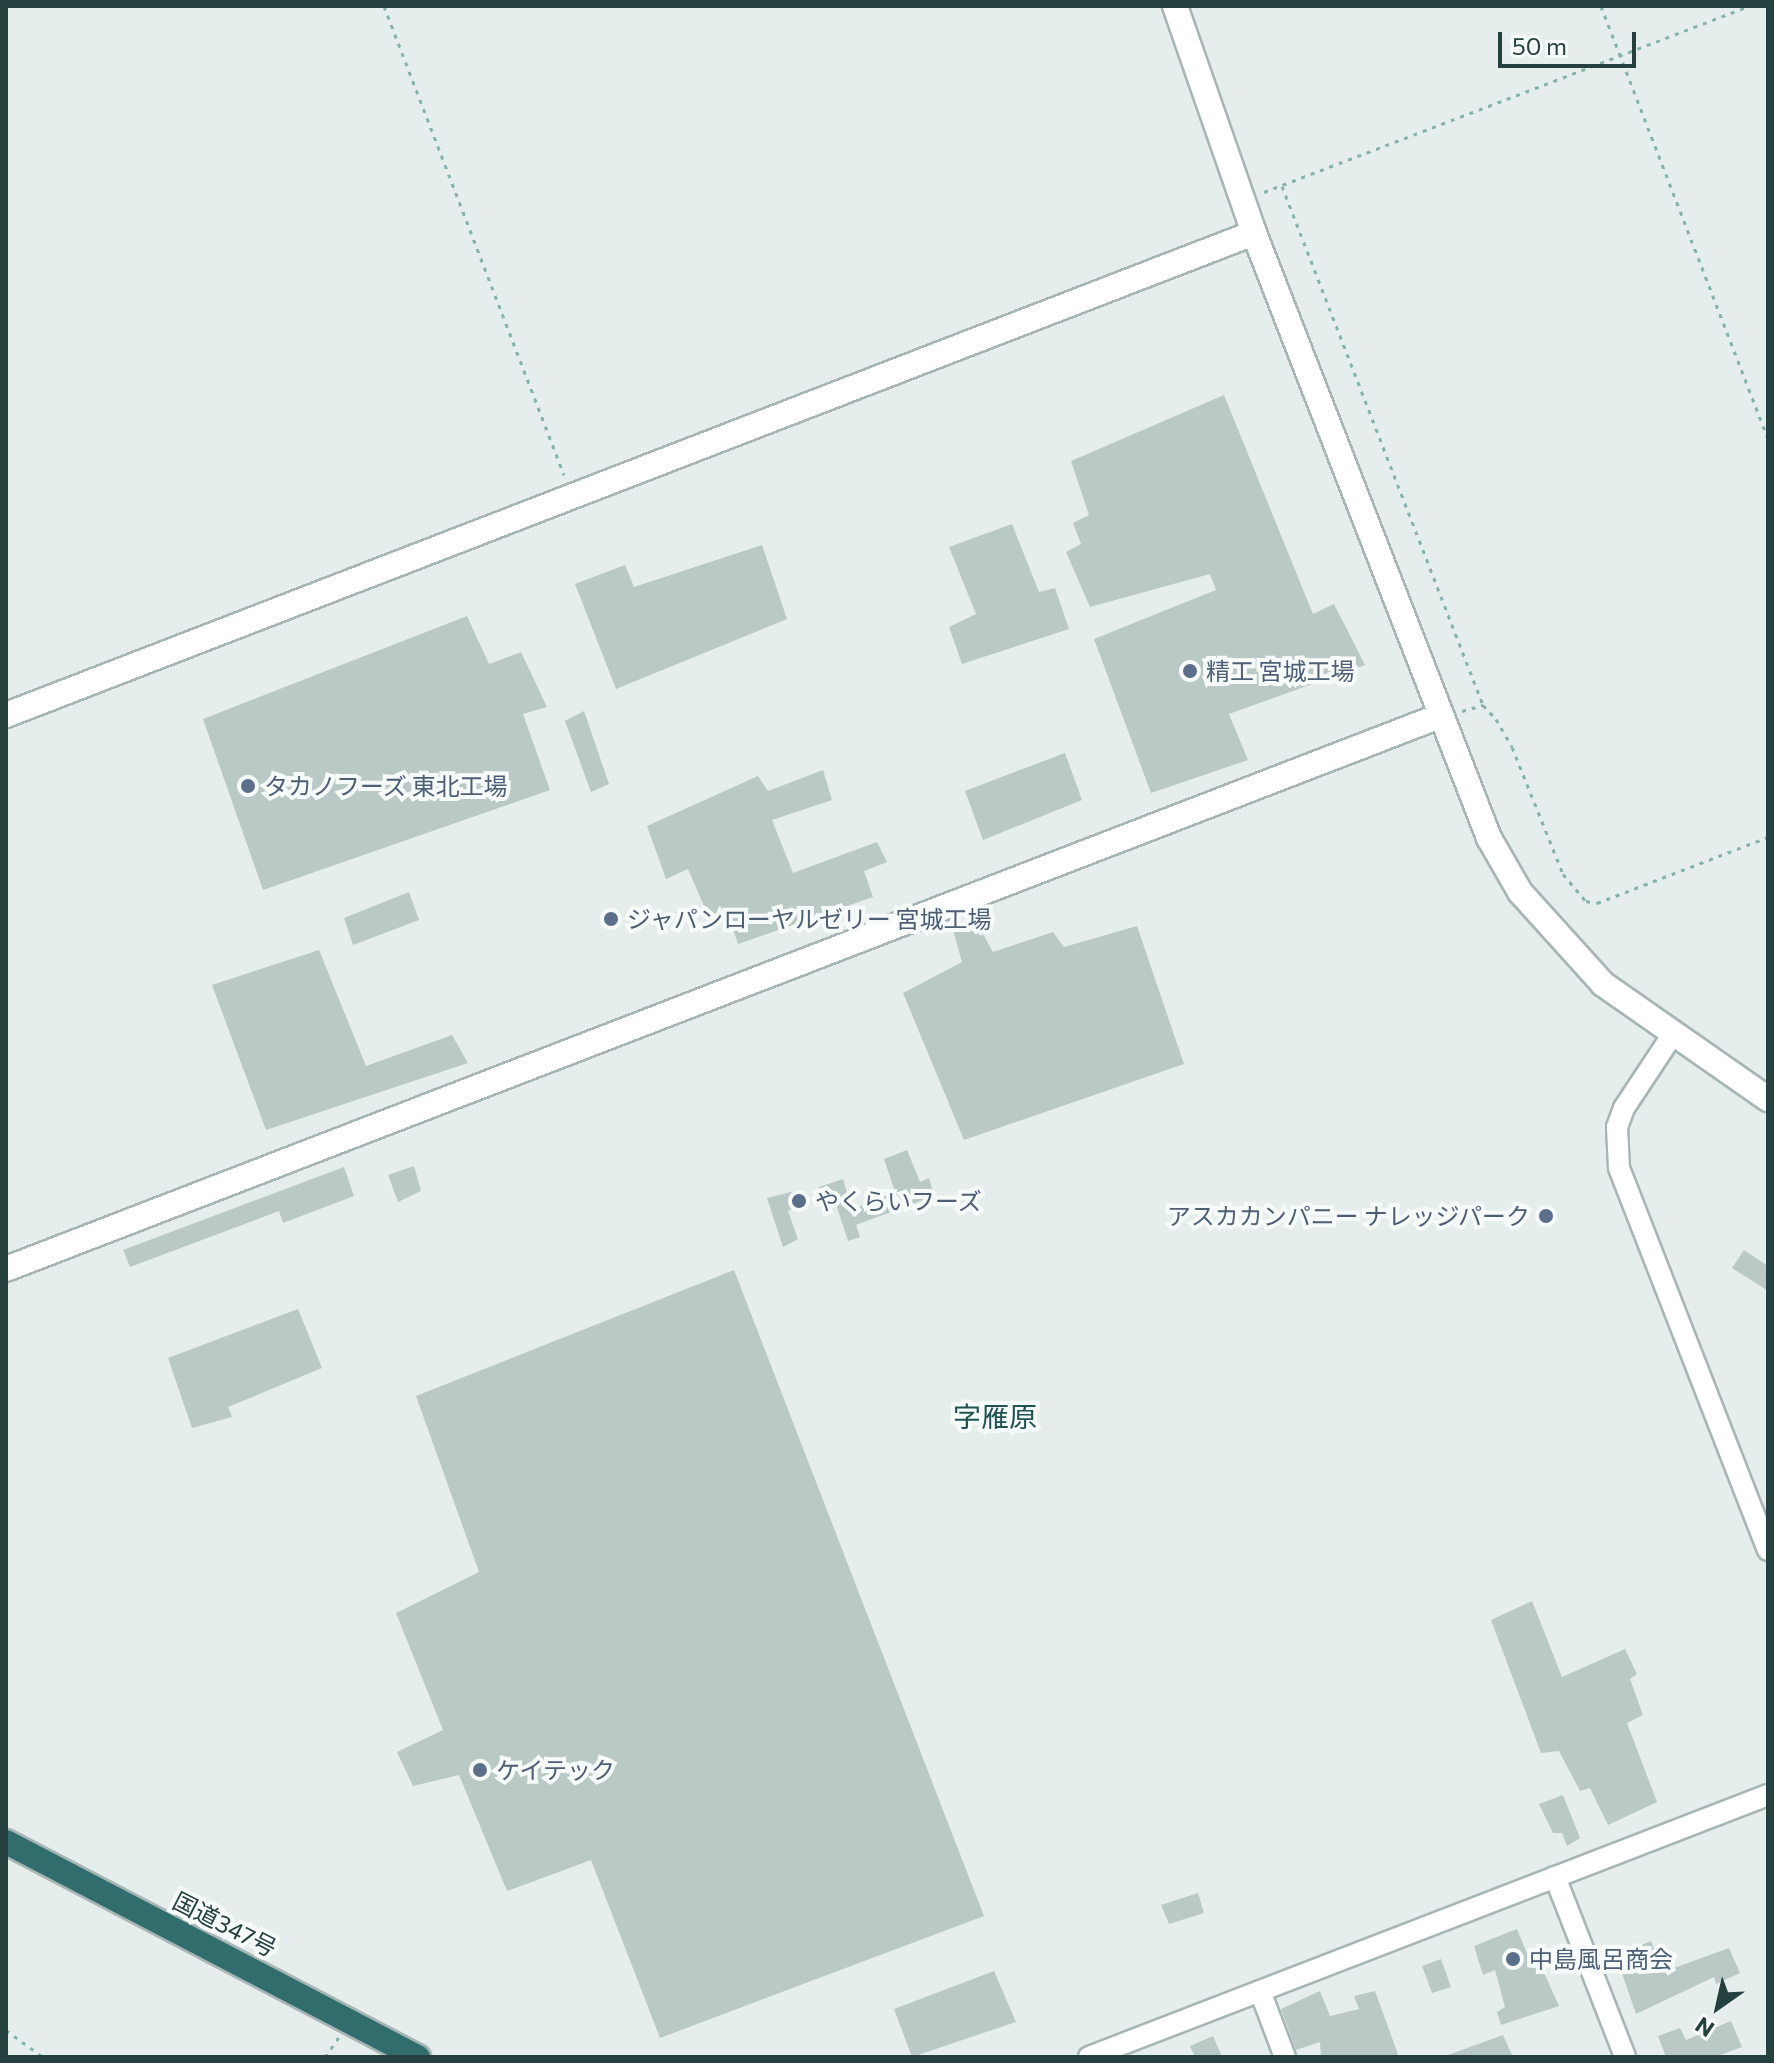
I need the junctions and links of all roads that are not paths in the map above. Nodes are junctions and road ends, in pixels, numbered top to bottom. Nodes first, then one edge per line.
1 (1175, 6) edge
2 (1254, 233) junction
3 (1452, 713) junction
4 (6, 715) edge
5 (1673, 1034) junction
6 (1768, 1099) edge
7 (6, 1269) edge
8 (1768, 1550) edge
9 (1768, 1795) edge
10 (6, 1842) edge
11 (1555, 1877) junction
12 (1260, 1991) junction
13 (418, 2057) edge
14 (1089, 2057) edge
15 (1285, 2057) edge
16 (1625, 2057) edge

1 - 2 street
2 - 3 street
2 - 4 street
3 - 5 street
3 - 7 street
5 - 6 street
5 - 8 street
9 - 11 street
10 - 13 highway, 国道347号
11 - 12 street
11 - 16 street
12 - 14 street
12 - 15 street

